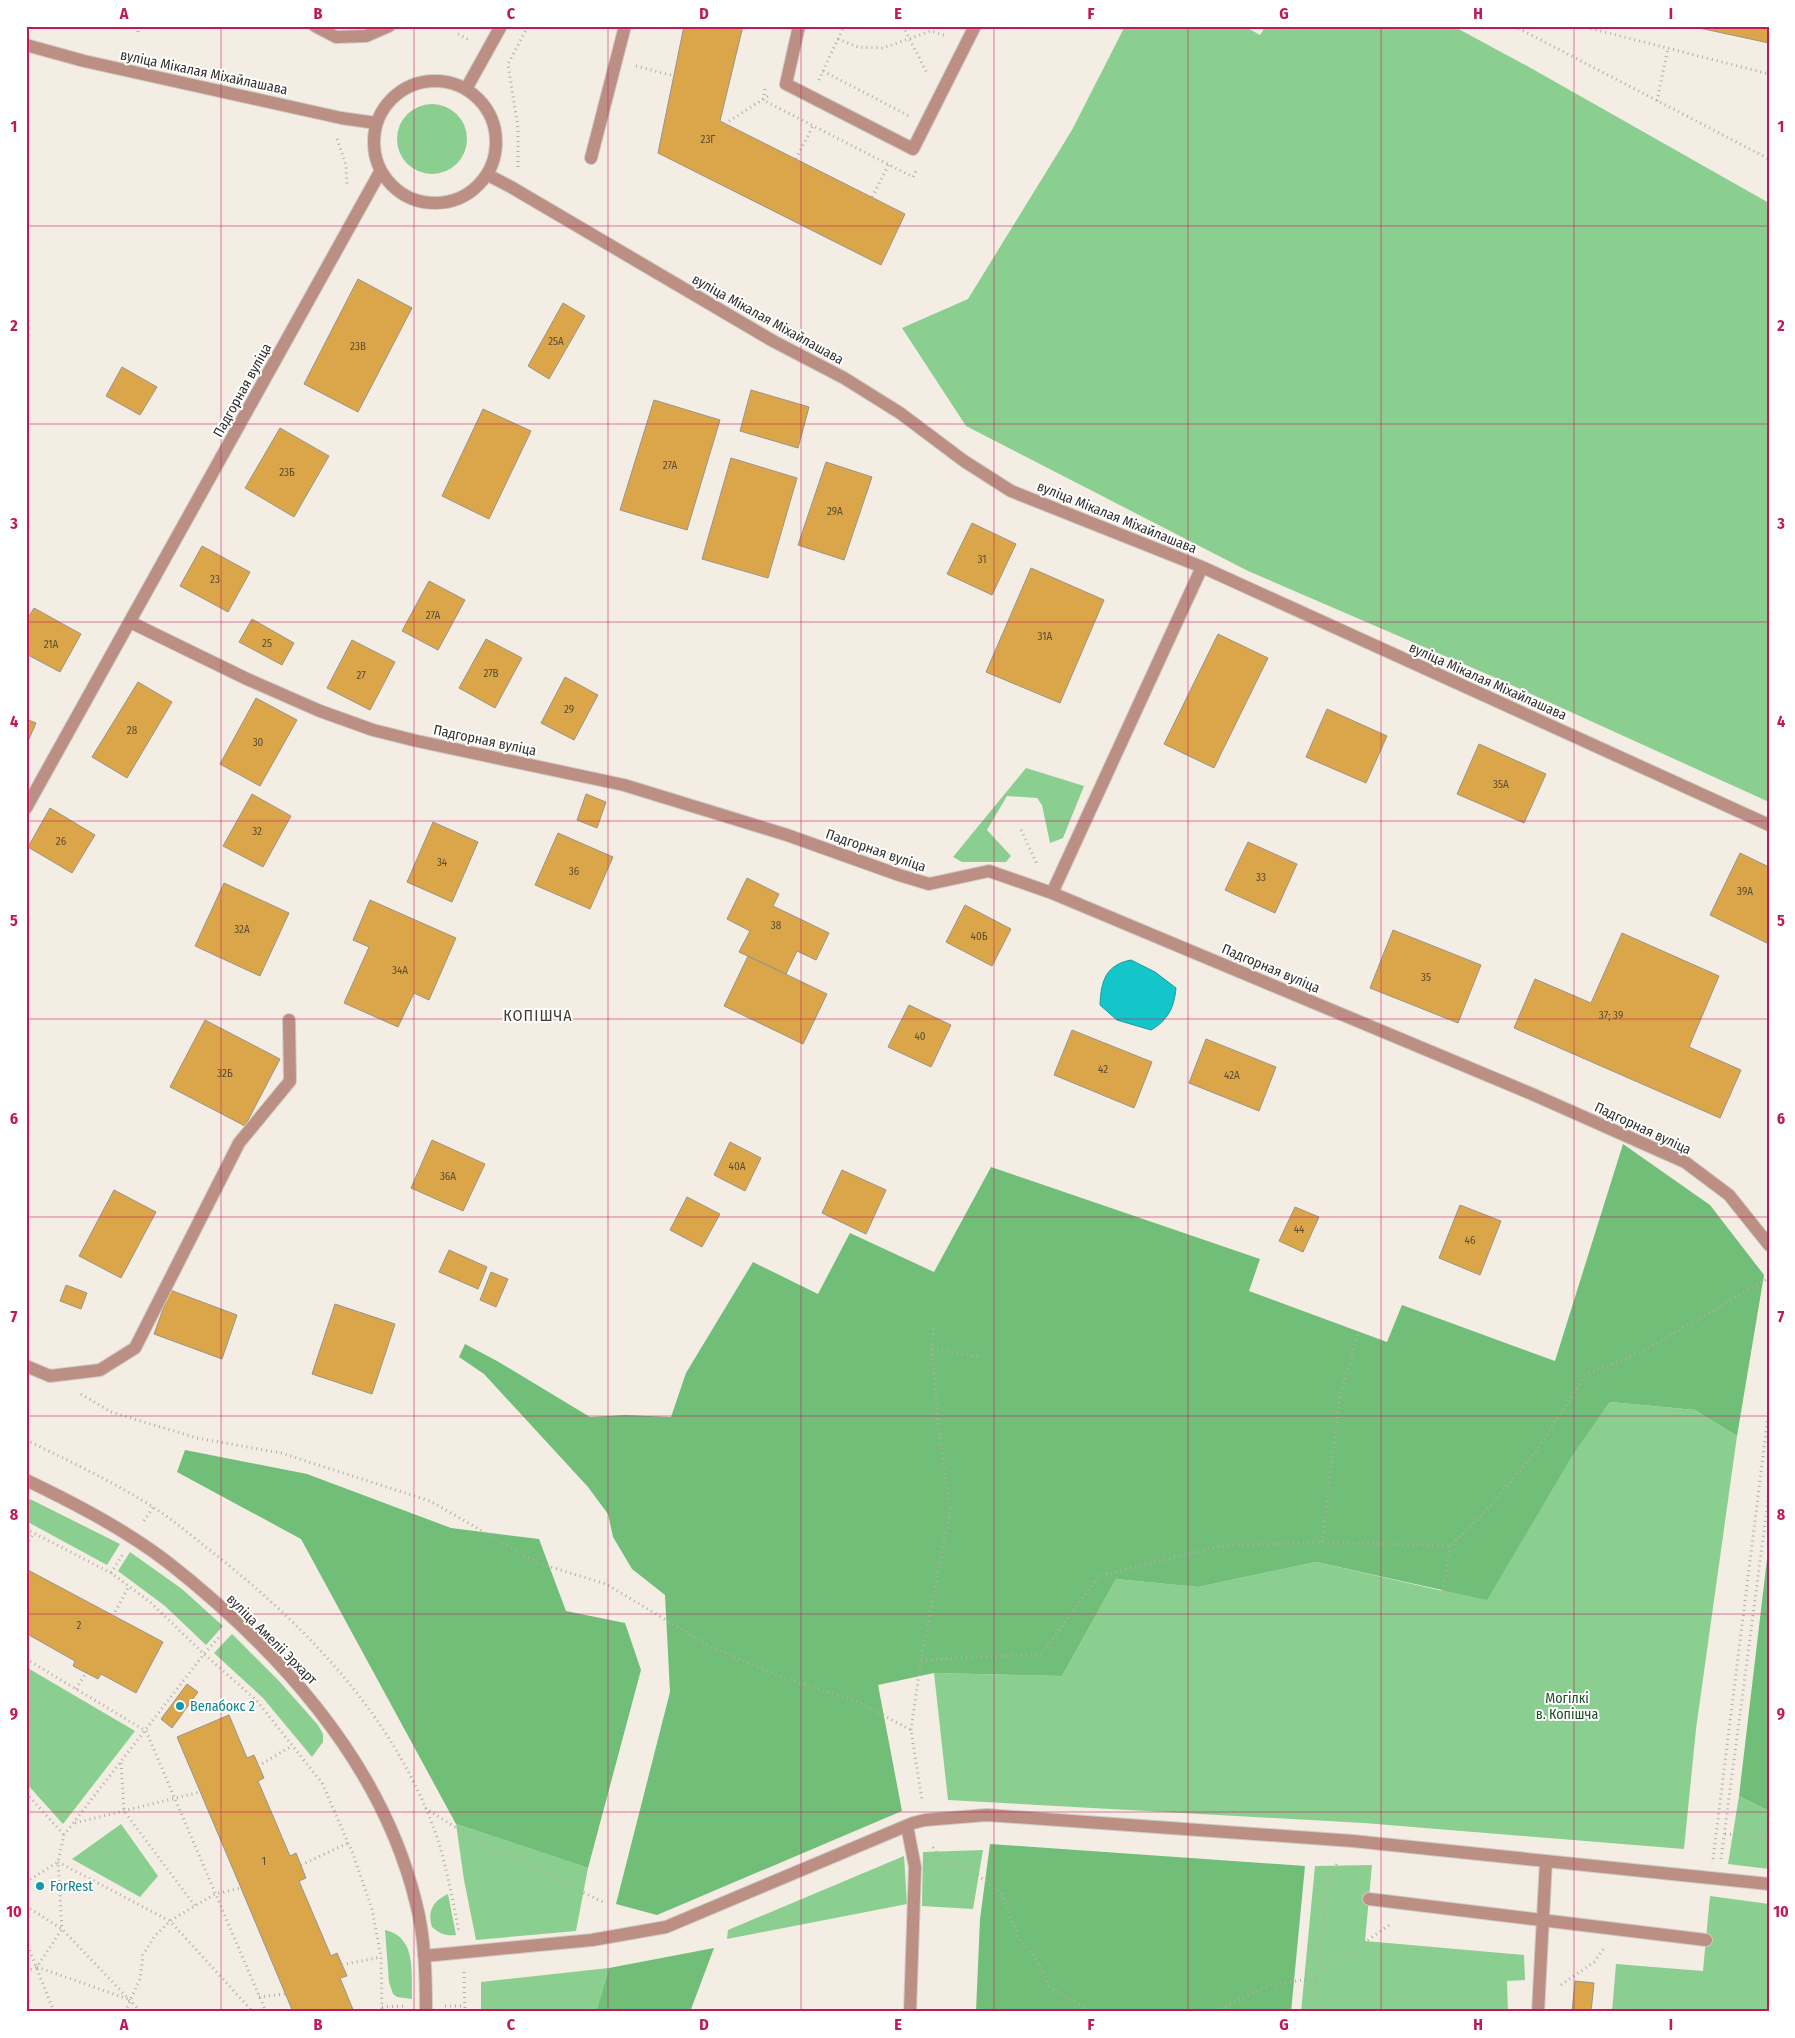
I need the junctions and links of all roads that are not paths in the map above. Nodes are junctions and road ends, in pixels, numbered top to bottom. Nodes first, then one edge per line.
1 (315, 26) edge
2 (388, 26) edge
3 (501, 26) edge
4 (625, 26) edge
5 (799, 26) edge
6 (975, 26) edge
7 (26, 45) edge
8 (466, 89) junction
9 (376, 123) junction
10 (592, 158) dead end
11 (380, 172) junction
12 (488, 176) junction
13 (1202, 568) junction
14 (130, 622) junction
15 (32, 786) edge
16 (26, 808) edge
17 (1769, 825) edge
18 (1052, 893) junction
19 (289, 1020) dead end
20 (1769, 1246) edge
21 (26, 1366) edge
22 (26, 1480) edge
23 (907, 1826) junction
24 (1546, 1861) junction
25 (1769, 1884) edge
26 (1369, 1899) dead end
27 (1543, 1920) junction
28 (1706, 1940) dead end
29 (424, 1956) junction
30 (426, 2012) edge
31 (910, 2012) edge
32 (1538, 2012) edge

1 - 2 street
3 - 8 street
4 - 10 street
5 - 6 street
7 - 9 street, вуліца Мікалая Міхайлашава
8 - 9 street
8 - 12 street
9 - 11 street
11 - 12 street
11 - 14 street, Падгорная вуліца
12 - 13 street, вуліца Мікалая Міхайлашава
13 - 17 street, вуліца Мікалая Міхайлашава
13 - 18 street
14 - 15 street, Падгорная вуліца
14 - 18 street, Падгорная вуліца
15 - 16 street, Падгорная вуліца
18 - 20 street, Падгорная вуліца
19 - 21 street
22 - 29 street, вуліца Амеліі Эрхарт
23 - 24 street
23 - 29 street
23 - 31 street
24 - 25 street
24 - 27 street
26 - 27 street
27 - 28 street
27 - 32 street
29 - 30 street, вуліца Амеліі Эрхарт

